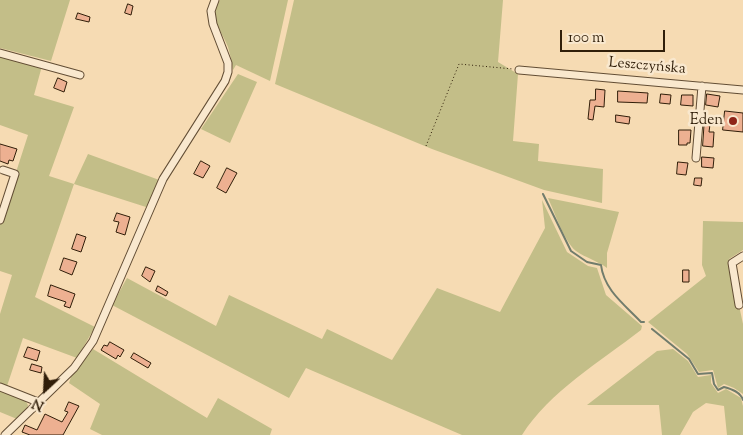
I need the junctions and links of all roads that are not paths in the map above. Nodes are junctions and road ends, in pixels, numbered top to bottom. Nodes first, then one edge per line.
1 (215, 0) edge
2 (0, 52) edge
3 (519, 70) road end
4 (80, 75) dead end
5 (702, 86) junction
6 (743, 90) edge
7 (696, 158) dead end
8 (3, 170) dead end
9 (0, 220) edge
10 (743, 256) edge
11 (739, 305) dead end
12 (0, 387) edge
13 (38, 402) junction
14 (5, 435) edge

1 - 13 street
2 - 4 street
3 - 5 street, Leszczyńska
5 - 6 street, Leszczyńska
5 - 7 street
8 - 9 street
10 - 11 street
12 - 13 street
13 - 14 street

